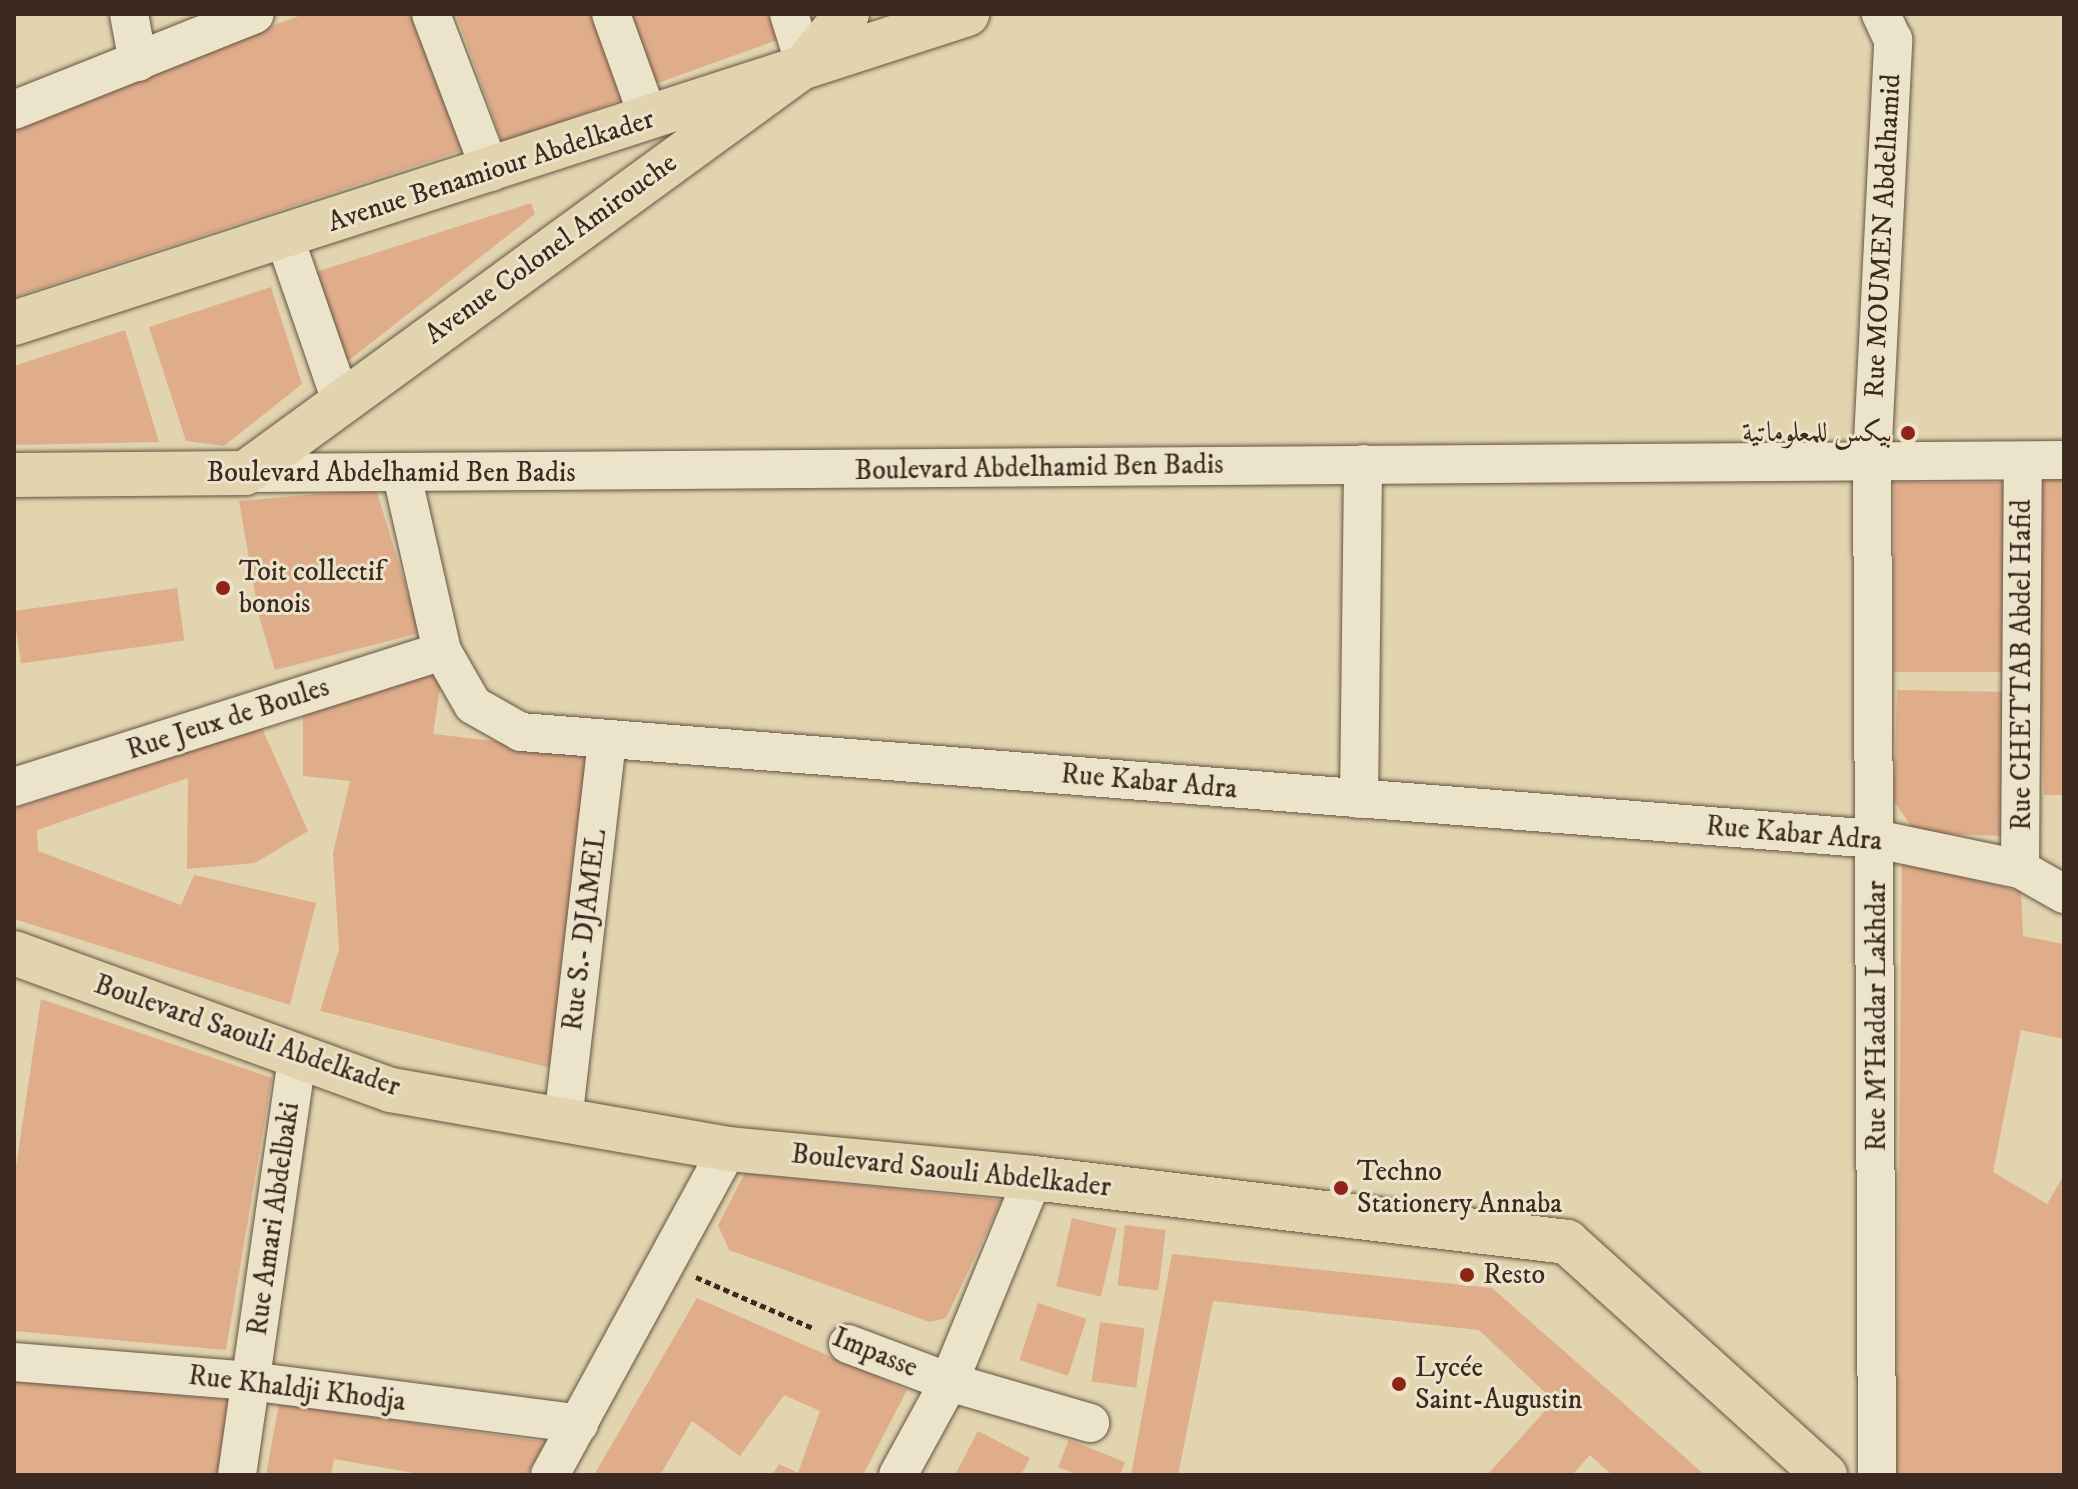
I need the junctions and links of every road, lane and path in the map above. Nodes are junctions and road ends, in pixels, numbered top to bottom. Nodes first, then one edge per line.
1 (129, 14) edge
2 (255, 14) edge
3 (431, 14) edge
4 (611, 14) edge
5 (789, 14) edge
6 (847, 14) edge
7 (967, 14) edge
8 (1881, 14) edge
9 (138, 62) junction
10 (805, 65) junction
11 (14, 110) edge
12 (649, 119) junction
13 (491, 172) junction
14 (285, 239) junction
15 (14, 323) edge
16 (341, 401) junction
17 (2064, 460) edge
18 (1872, 461) junction
19 (2023, 461) junction
20 (1363, 464) junction
21 (245, 473) junction
22 (14, 475) edge
23 (402, 475) junction
24 (442, 651) junction
25 (607, 740) junction
26 (14, 787) edge
27 (1359, 799) junction
28 (1876, 839) junction
29 (2020, 869) junction
30 (2064, 894) edge
31 (15, 960) edge
32 (297, 1059) junction
33 (563, 1121) junction
34 (728, 1149) junction
35 (1033, 1178) junction
36 (666, 1264) junction
37 (848, 1344) joint
38 (14, 1362) edge
39 (250, 1381) junction
40 (949, 1382) junction
41 (1090, 1423) dead end
42 (579, 1424) junction
43 (237, 1475) edge
44 (550, 1475) edge
45 (898, 1475) edge
46 (1825, 1475) edge
47 (1877, 1475) edge

1 - 9 street
2 - 9 street
3 - 13 street
4 - 12 street
5 - 10 street
6 - 10 main road, Avenue Colonel Amirouche
7 - 10 main road, Avenue Benamiour Abdelkader
8 - 18 street, Rue MOUMEN Abdelhamid
9 - 11 street
10 - 12 main road, Avenue Benamiour Abdelkader
10 - 16 main road, Avenue Colonel Amirouche
12 - 13 main road, Avenue Benamiour Abdelkader
13 - 14 main road, Avenue Benamiour Abdelkader
14 - 15 main road, Avenue Benamiour Abdelkader
14 - 16 street
16 - 21 main road, Avenue Colonel Amirouche
17 - 19 street, Boulevard Abdelhamid Ben Badis
18 - 19 street, Boulevard Abdelhamid Ben Badis
18 - 20 street, Boulevard Abdelhamid Ben Badis
18 - 28 street, Rue M'Haddar Lakhdar
19 - 29 street, Rue CHETTAB Abdel Hafid
20 - 23 street, Boulevard Abdelhamid Ben Badis
20 - 27 street
21 - 22 main road, Boulevard Abdelhamid Ben Badis
21 - 23 street, Boulevard Abdelhamid Ben Badis
23 - 24 street, Rue Kabar Adra
24 - 25 street, Rue Kabar Adra
24 - 26 street, Rue Jeux de Boules
25 - 27 street, Rue Kabar Adra
25 - 33 street, Rue S.- DJAMEL
27 - 28 street, Rue Kabar Adra
28 - 29 street, Rue Kabar Adra
28 - 47 street, Rue M'Haddar Lakhdar
29 - 30 street, Rue Kabar Adra
31 - 32 main road, Boulevard Saouli Abdelkader
32 - 33 main road, Boulevard Saouli Abdelkader
32 - 39 street, Rue Amari Abdelbaki
33 - 34 main road, Boulevard Saouli Abdelkader
34 - 35 main road, Boulevard Saouli Abdelkader
34 - 36 street
35 - 40 street
35 - 46 main road, Boulevard Saouli Abdelkader
36 - 37 path, Impasse
36 - 42 street
37 - 40 street, Impasse
38 - 39 street, Rue Khaldji Khodja
39 - 42 street, Rue Khaldji Khodja
39 - 43 street, Rue Amari Abdelbaki
40 - 41 street, Impasse
40 - 45 street
42 - 44 street

